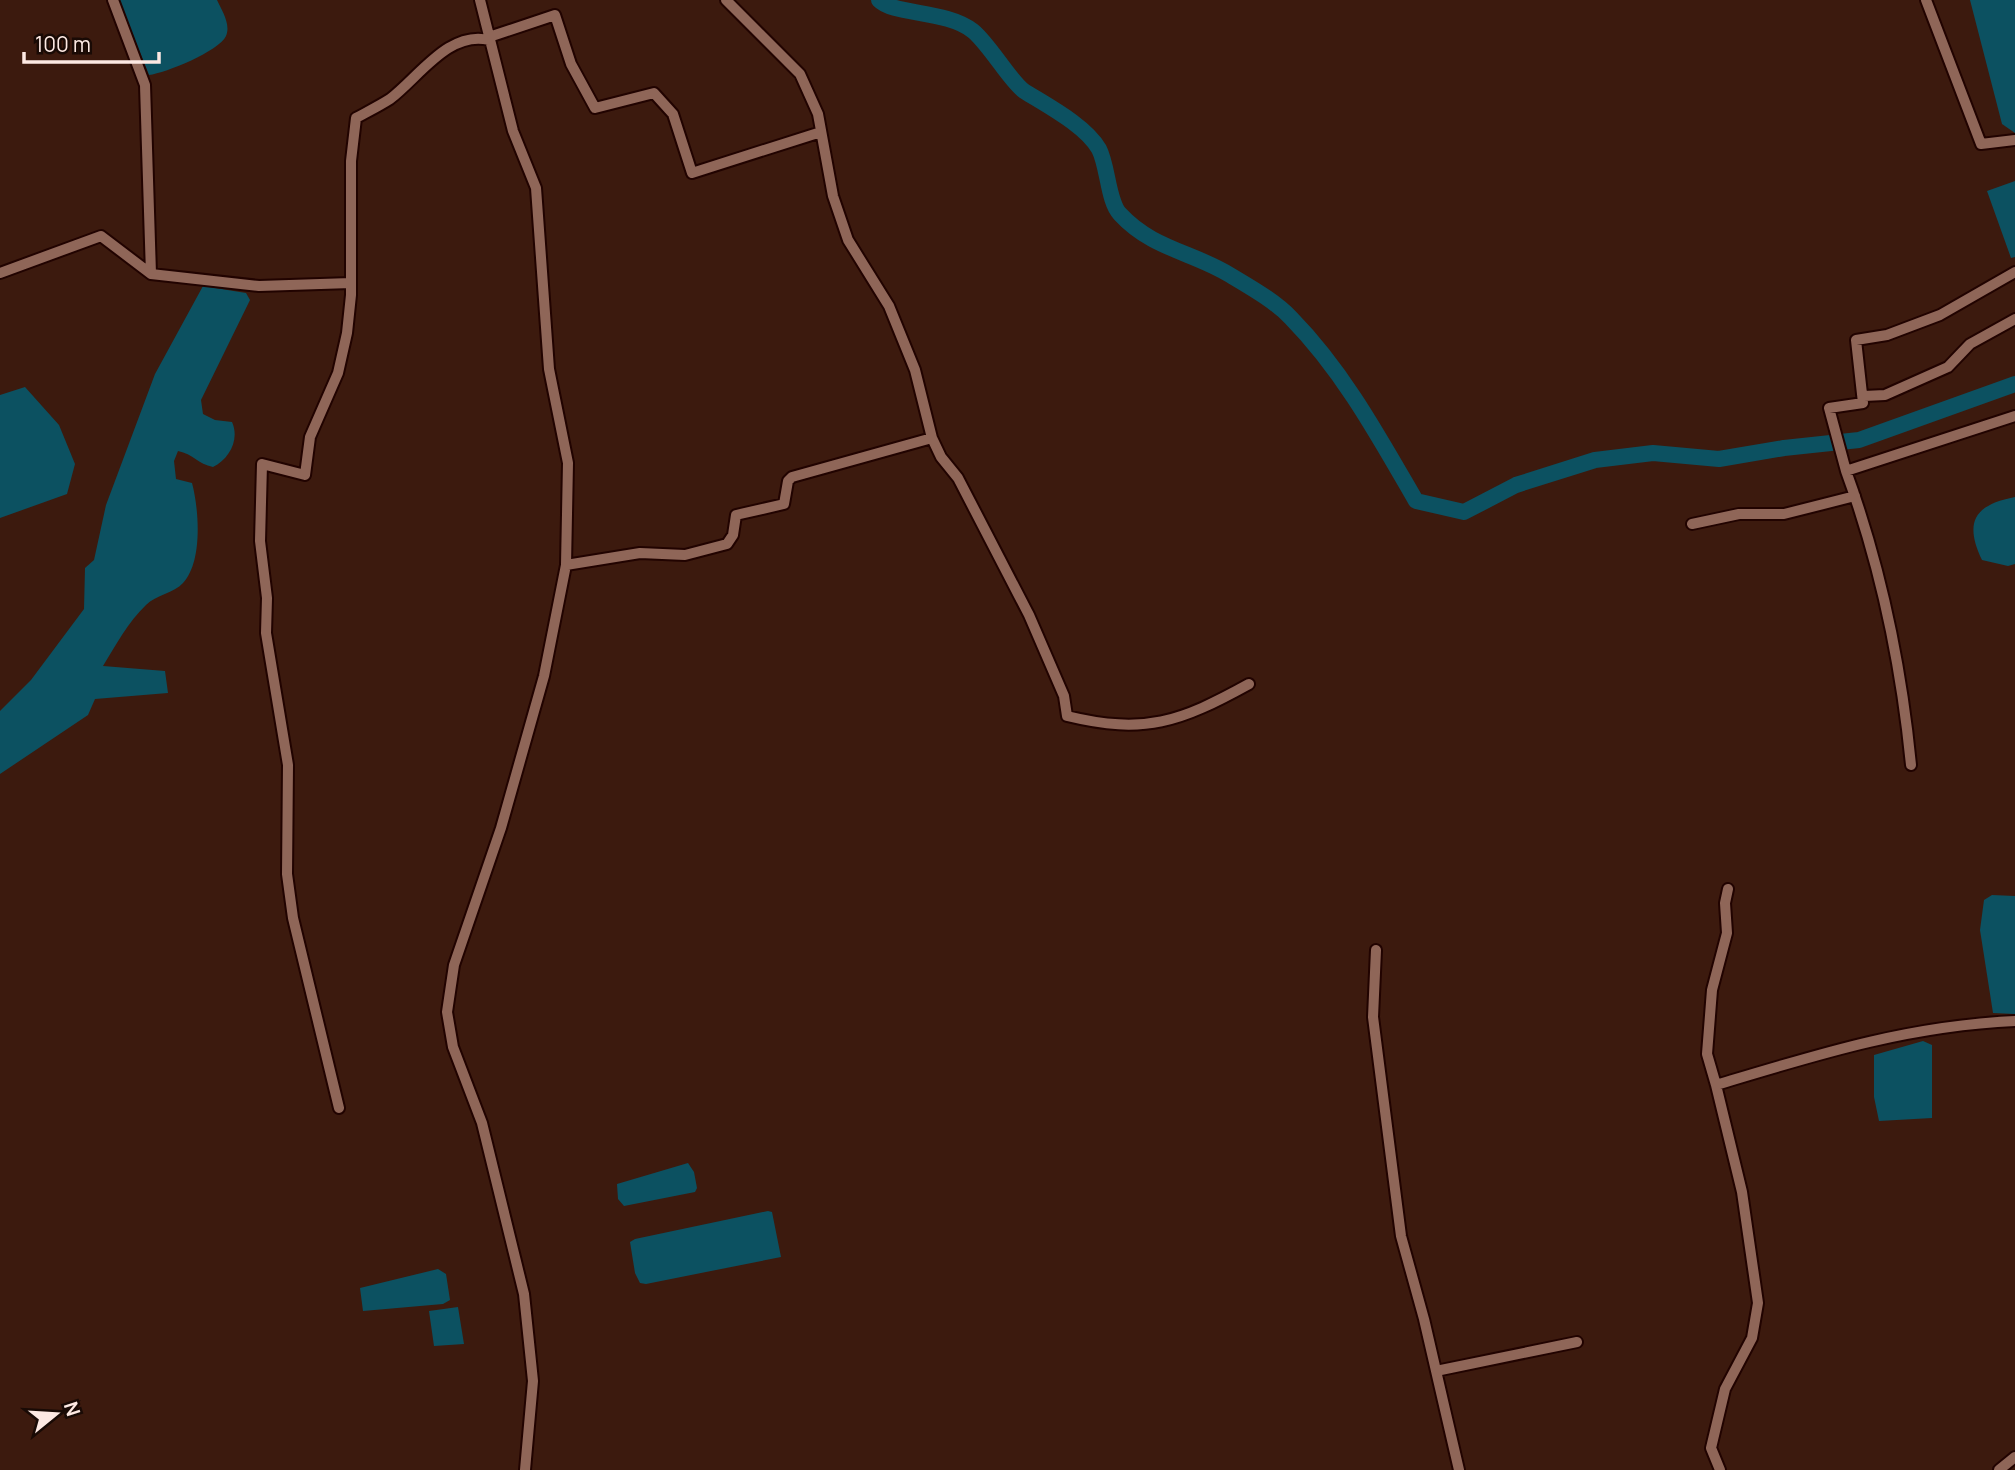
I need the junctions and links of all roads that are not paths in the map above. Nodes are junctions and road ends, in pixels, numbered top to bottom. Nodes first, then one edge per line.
1 (113, 0) edge
2 (480, 0) edge
3 (726, 0) edge
4 (1926, 0) edge
5 (489, 38) junction
6 (821, 132) junction
7 (2015, 140) edge
8 (2015, 272) edge
9 (0, 274) edge
10 (151, 274) junction
11 (351, 283) junction
12 (2015, 320) edge
13 (1864, 396) junction
14 (2015, 416) edge
15 (932, 438) junction
16 (1846, 471) junction
17 (1855, 496) junction
18 (1692, 524) dead end
19 (566, 565) junction
20 (1249, 684) dead end
21 (1911, 765) dead end
22 (1728, 889) dead end
23 (1376, 950) dead end
24 (2015, 1021) edge
25 (1716, 1084) junction
26 (339, 1108) dead end
27 (1577, 1342) dead end
28 (1436, 1371) junction
29 (2015, 1457) edge
30 (525, 1470) edge
31 (1459, 1470) edge
32 (1720, 1470) edge
33 (1999, 1470) edge

1 - 10 street
2 - 5 street
3 - 6 street
4 - 7 street
5 - 6 street
5 - 11 street
5 - 19 street
6 - 15 street
8 - 13 street
9 - 10 street
10 - 11 street
11 - 26 street
12 - 13 street
13 - 16 street
14 - 16 street
15 - 19 street
15 - 20 street
16 - 17 street
17 - 18 street
17 - 21 street
19 - 30 street
22 - 25 street
23 - 28 street
24 - 25 street
25 - 32 street
27 - 28 street
28 - 31 street
29 - 33 street

